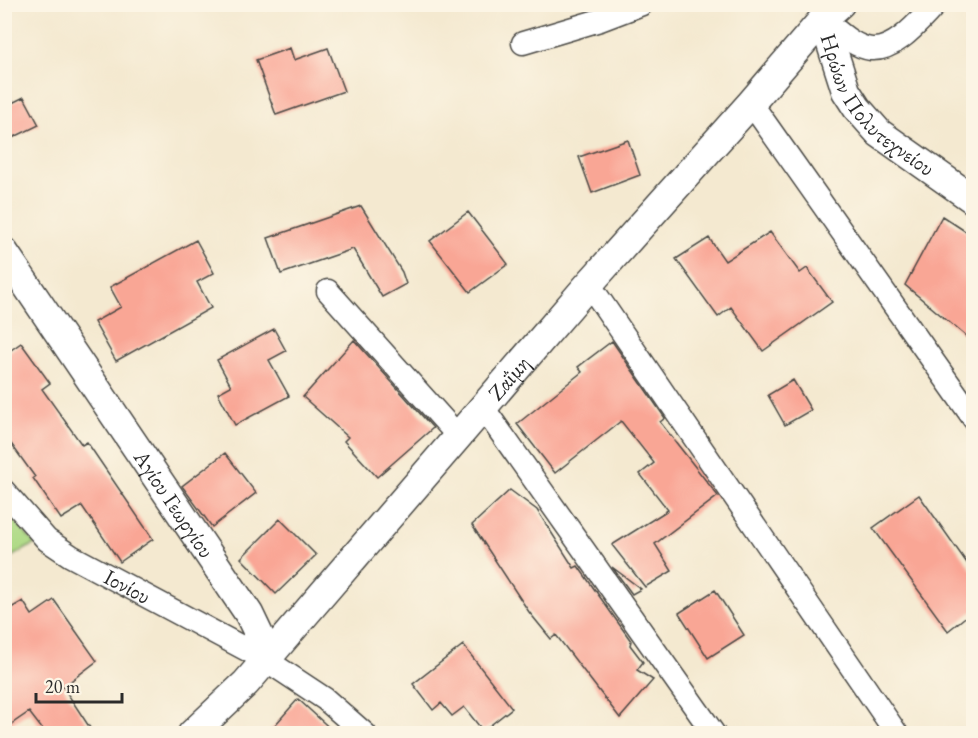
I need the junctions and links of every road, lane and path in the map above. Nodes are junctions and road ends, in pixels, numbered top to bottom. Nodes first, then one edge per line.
1 (642, 4) edge
2 (936, 4) edge
3 (832, 12) edge
4 (524, 43) dead end
5 (752, 103) junction
6 (974, 200) edge
7 (4, 252) edge
8 (589, 284) junction
9 (328, 291) dead end
10 (482, 406) junction
11 (974, 419) edge
12 (458, 436) junction
13 (4, 491) edge
14 (266, 660) junction
15 (192, 734) edge
16 (364, 734) edge
17 (714, 734) edge
18 (897, 734) edge

1 - 4 street
2 - 3 street
3 - 5 street, Ζαΐμη
3 - 6 street, Ηρώων Πολυτεχνείου
5 - 8 street, Ζαΐμη
5 - 11 street
7 - 14 street, Αγίου Γεωργίου
8 - 10 street, Ζαΐμη
8 - 18 street
9 - 12 street
10 - 12 street, Ζαΐμη
10 - 17 street
12 - 14 street, Ζαΐμη
13 - 14 street, Ιονίου
14 - 15 street, Ζαΐμη
14 - 16 street

